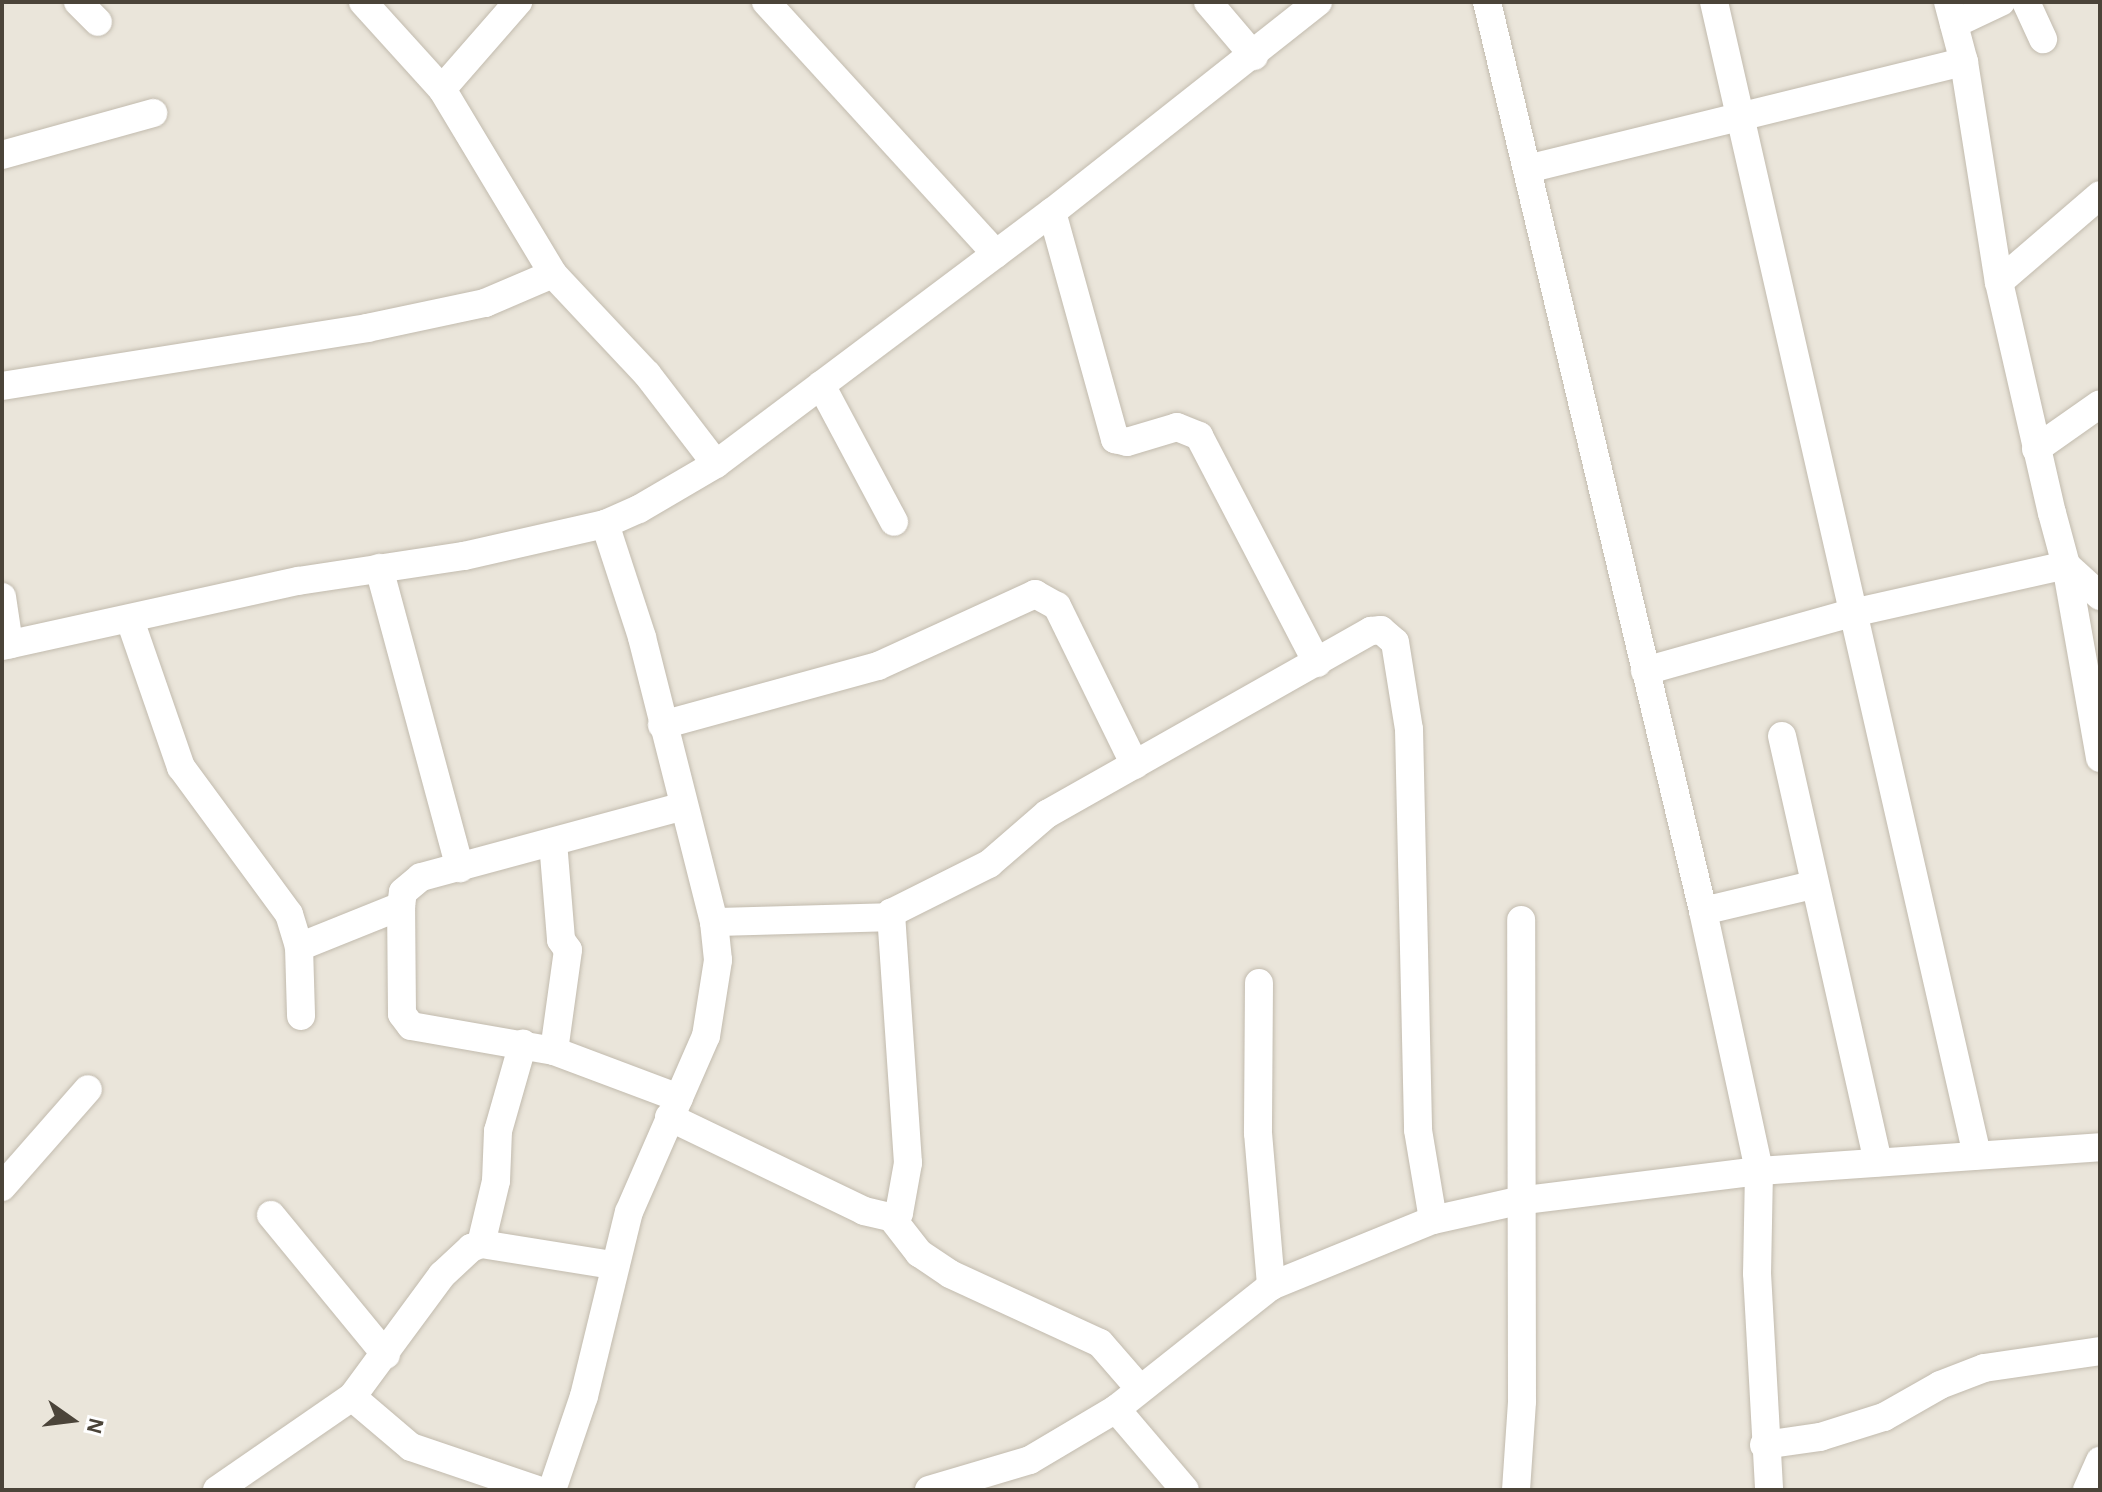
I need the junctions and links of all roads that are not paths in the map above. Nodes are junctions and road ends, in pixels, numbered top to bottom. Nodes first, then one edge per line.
1 (363, 2) edge
2 (518, 2) edge
3 (766, 2) edge
4 (1208, 2) edge
5 (1318, 2) edge
6 (1487, 2) edge
7 (1714, 2) edge
8 (2001, 2) edge
9 (2026, 2) edge
10 (1951, 13) edge
11 (2043, 39) dead end
12 (1254, 56) junction
13 (1964, 62) junction
14 (442, 89) junction
15 (153, 113) dead end
16 (1738, 118) junction
17 (2, 155) edge
18 (1527, 169) junction
19 (2100, 195) edge
20 (1052, 212) junction
21 (996, 254) junction
22 (553, 274) junction
23 (1999, 282) junction
24 (821, 385) junction
25 (2, 386) edge
26 (2100, 404) edge
27 (2036, 449) junction
28 (716, 464) junction
29 (894, 522) dead end
30 (605, 524) junction
31 (2066, 565) junction
32 (379, 568) junction
33 (2100, 596) edge
34 (2, 597) edge
35 (1852, 613) junction
36 (130, 620) junction
37 (5, 645) edge
38 (1317, 663) junction
39 (1645, 671) junction
40 (662, 725) junction
41 (1782, 736) dead end
42 (2100, 758) edge
43 (1135, 765) junction
44 (681, 807) junction
45 (553, 842) junction
46 (460, 868) junction
47 (1812, 885) junction
48 (401, 906) junction
49 (1703, 911) junction
50 (891, 917) junction
51 (1521, 920) dead end
52 (714, 922) junction
53 (299, 947) junction
54 (1259, 983) dead end
55 (301, 1016) dead end
56 (523, 1043) junction
57 (554, 1051) junction
58 (88, 1089) dead end
59 (674, 1107) junction
60 (2100, 1147) edge
61 (1977, 1155) junction
62 (1878, 1162) junction
63 (1759, 1171) junction
64 (2, 1187) edge
65 (1518, 1201) junction
66 (271, 1215) dead end
67 (891, 1217) junction
68 (1433, 1220) junction
69 (481, 1244) junction
70 (612, 1265) junction
71 (1271, 1286) junction
72 (2100, 1351) edge
73 (386, 1355) junction
74 (1140, 1389) junction
75 (352, 1397) junction
76 (1116, 1409) junction
77 (1764, 1445) junction
78 (2100, 1461) edge
79 (217, 1490) edge
80 (537, 1490) edge
81 (552, 1490) edge
82 (929, 1490) edge
83 (1185, 1490) edge
84 (1516, 1490) edge
85 (1769, 1490) edge
86 (2087, 1490) edge

1 - 14 street
2 - 14 street
3 - 21 street
4 - 12 street
5 - 12 street
6 - 18 street
7 - 16 street
8 - 10 street
9 - 11 street
10 - 13 street
12 - 20 street
13 - 16 street
13 - 23 street
14 - 22 street
15 - 17 street
16 - 18 street
16 - 35 street
18 - 39 street
19 - 23 street
20 - 21 street
20 - 38 street
21 - 24 street
22 - 25 street
22 - 28 street
23 - 27 street
24 - 28 street
24 - 29 street
26 - 27 street
27 - 31 street
28 - 30 street
30 - 32 street
30 - 40 street
31 - 33 street
31 - 35 street
31 - 42 street
32 - 36 street
32 - 46 street
34 - 37 street
35 - 39 street
35 - 61 street
36 - 37 street
36 - 53 street
38 - 43 street
38 - 68 street
39 - 49 street
40 - 43 street
40 - 44 street
41 - 47 street
43 - 50 street
44 - 45 street
44 - 52 street
45 - 46 street
45 - 57 street
46 - 48 street
47 - 49 street
47 - 62 street
48 - 53 street
48 - 56 street
49 - 63 street
50 - 52 street
50 - 67 street
51 - 65 street
52 - 59 street
53 - 55 street
54 - 71 street
56 - 57 street
56 - 69 street
57 - 59 street
58 - 64 street
59 - 67 street
59 - 70 street
60 - 61 street
61 - 62 street
62 - 63 street
63 - 65 street
63 - 77 street
65 - 68 street
65 - 84 street
66 - 73 street
67 - 74 street
68 - 71 street
69 - 70 street
69 - 73 street
70 - 81 street
71 - 74 street
72 - 77 street
73 - 75 street
74 - 76 street
75 - 79 street
75 - 80 street
76 - 82 street
76 - 83 street
77 - 85 street
78 - 86 street

